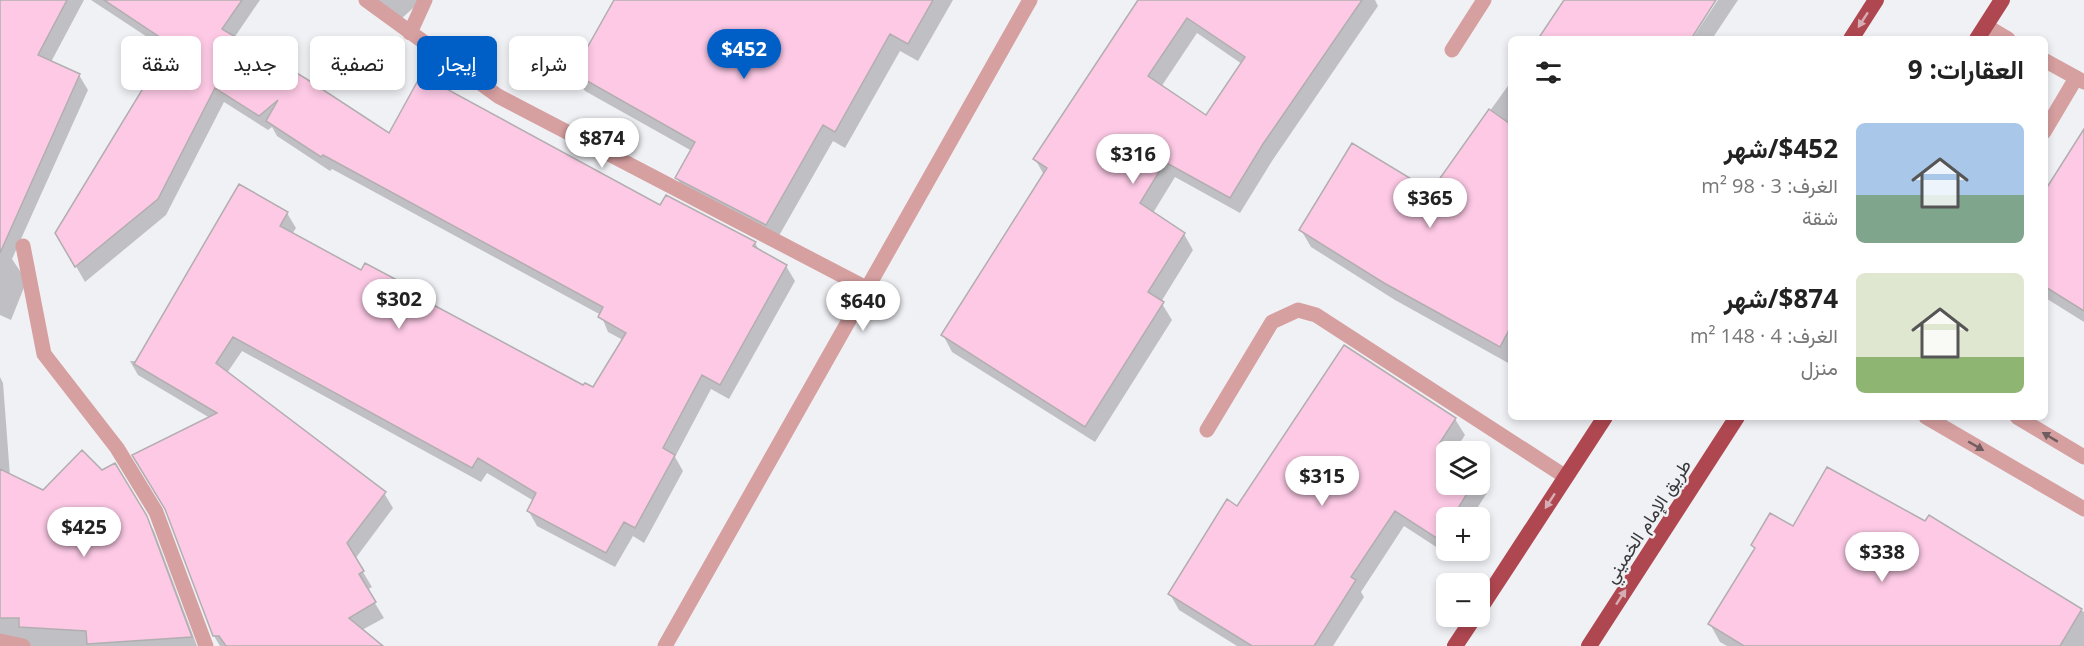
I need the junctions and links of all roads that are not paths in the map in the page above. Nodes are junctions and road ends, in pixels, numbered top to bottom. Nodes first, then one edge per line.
1 (366, 0) edge
2 (425, 0) edge
3 (1030, 0) edge
4 (1484, 0) edge
5 (1876, 0) edge
6 (2002, 0) edge
7 (410, 33) junction
8 (1982, 33) edge
9 (1853, 36) edge
10 (1452, 50) dead end
11 (2048, 62) edge
12 (2080, 80) edge
13 (2048, 126) edge
14 (23, 246) dead end
15 (868, 289) junction
16 (1603, 420) edge
17 (1735, 420) edge
18 (1931, 420) edge
19 (2022, 420) edge
20 (1207, 430) dead end
21 (2084, 457) edge
22 (1566, 477) junction
23 (2084, 509) edge
24 (1490, 593) edge
25 (1468, 627) edge
26 (0, 641) edge
27 (23, 646) edge
28 (206, 646) edge
29 (665, 646) edge
30 (1455, 646) edge
31 (1589, 646) edge

1 - 7 street
2 - 7 street
3 - 15 street
4 - 10 street
5 -> 9 highway
6 - 8 highway
7 - 15 street
11 - 12 street
12 - 13 street
14 - 28 street
15 - 29 street
16 - 22 highway
31 -> 17 highway, طريق الإمام الخميني
18 -> 23 street
21 -> 19 street
20 - 22 street
22 -> 24 highway
25 - 30 highway
26 - 27 street

